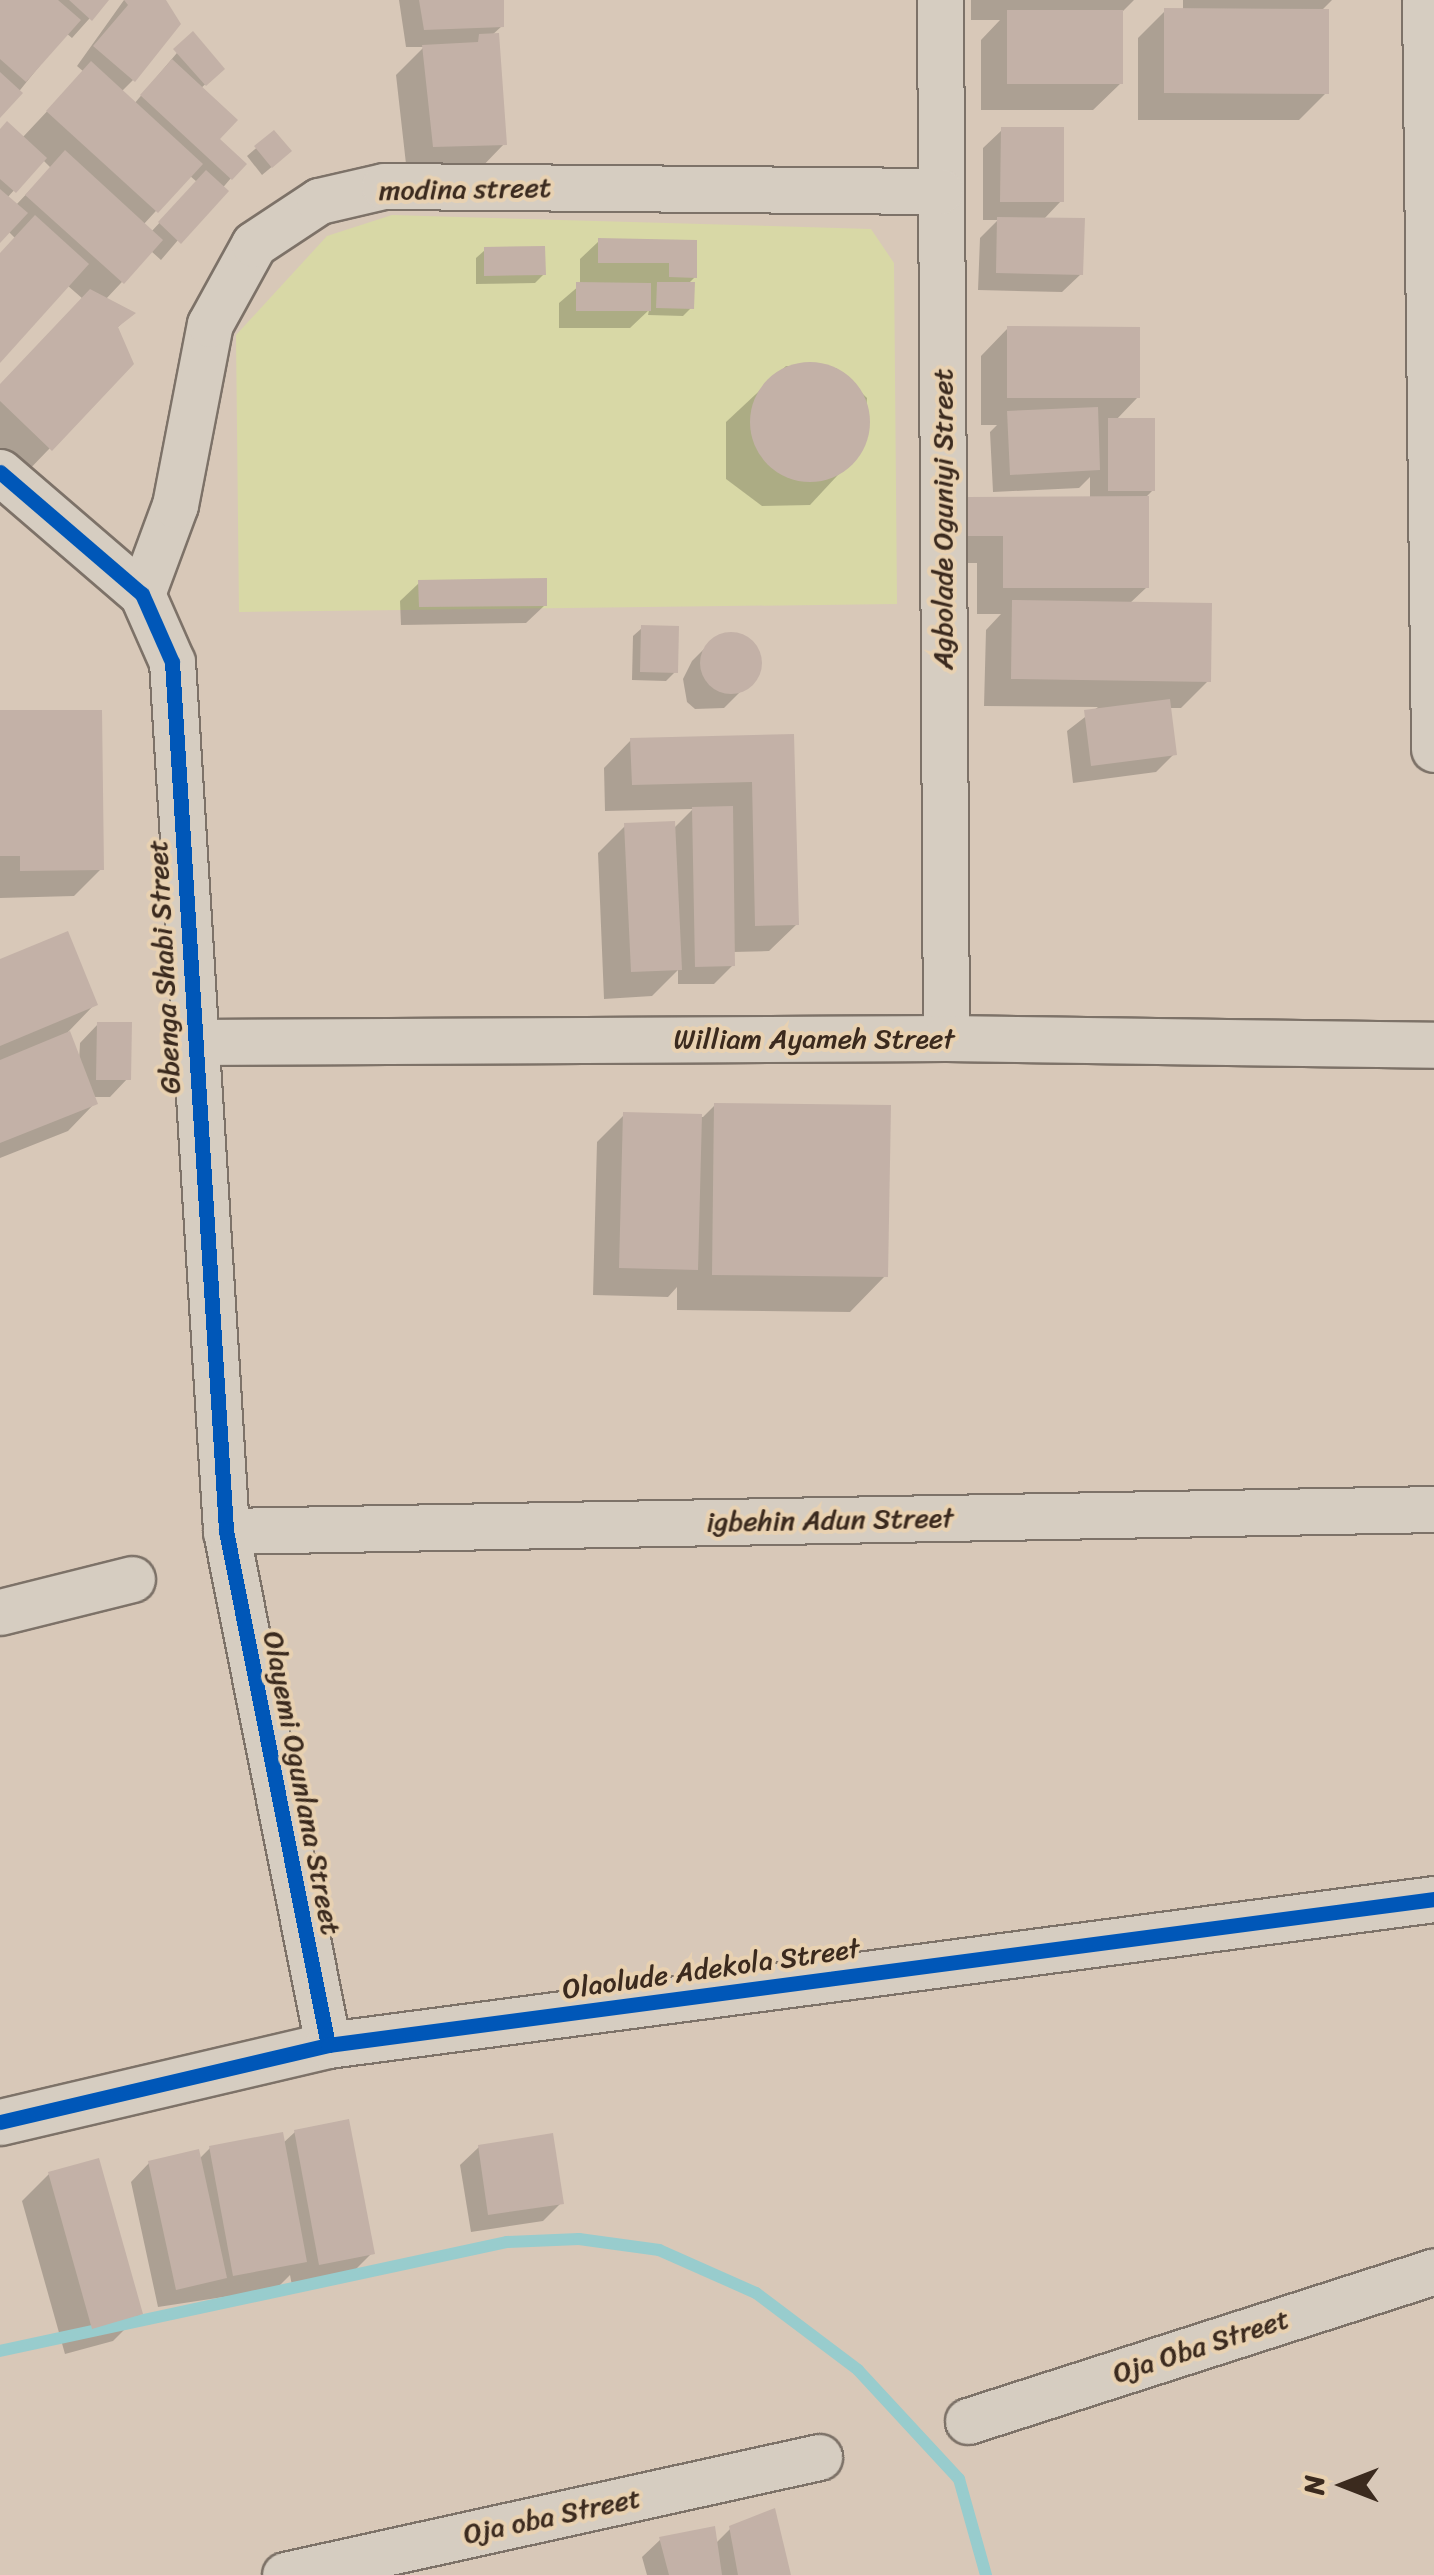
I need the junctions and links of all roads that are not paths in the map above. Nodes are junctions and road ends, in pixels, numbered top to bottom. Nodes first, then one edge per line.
1 (940, 0) edge
2 (1426, 0) edge
3 (940, 191) junction
4 (0, 472) edge
5 (142, 594) junction
6 (1434, 749) edge
7 (946, 1038) junction
8 (193, 1042) junction
9 (1434, 1045) edge
10 (1434, 1509) edge
11 (226, 1531) junction
12 (132, 1579) dead end
13 (0, 1612) edge
14 (1434, 1899) edge
15 (328, 2045) junction
16 (0, 2122) edge
17 (1434, 2270) edge
18 (968, 2422) dead end
19 (819, 2457) dead end
20 (285, 2575) edge

1 - 3 street, Agbolade Oguniyi Street
2 - 6 street
3 - 5 street, modina street
3 - 7 street, Agbolade Oguniyi Street
4 - 5 street, Gbenga Shabi Street
5 - 8 street, Gbenga Shabi Street
7 - 8 street, William Ayameh Street
7 - 9 street, William Ayameh Street
8 - 11 street, Gbenga Shabi Street
10 - 11 street, igbehin Adun Street
11 - 15 street, Olayemi Ogunlana Street
12 - 13 street
14 - 15 street, Olaolude Adekola Street
15 - 16 street, Olaolude Adekola Street
17 - 18 street, Oja Oba Street
19 - 20 street, Oja oba Street

